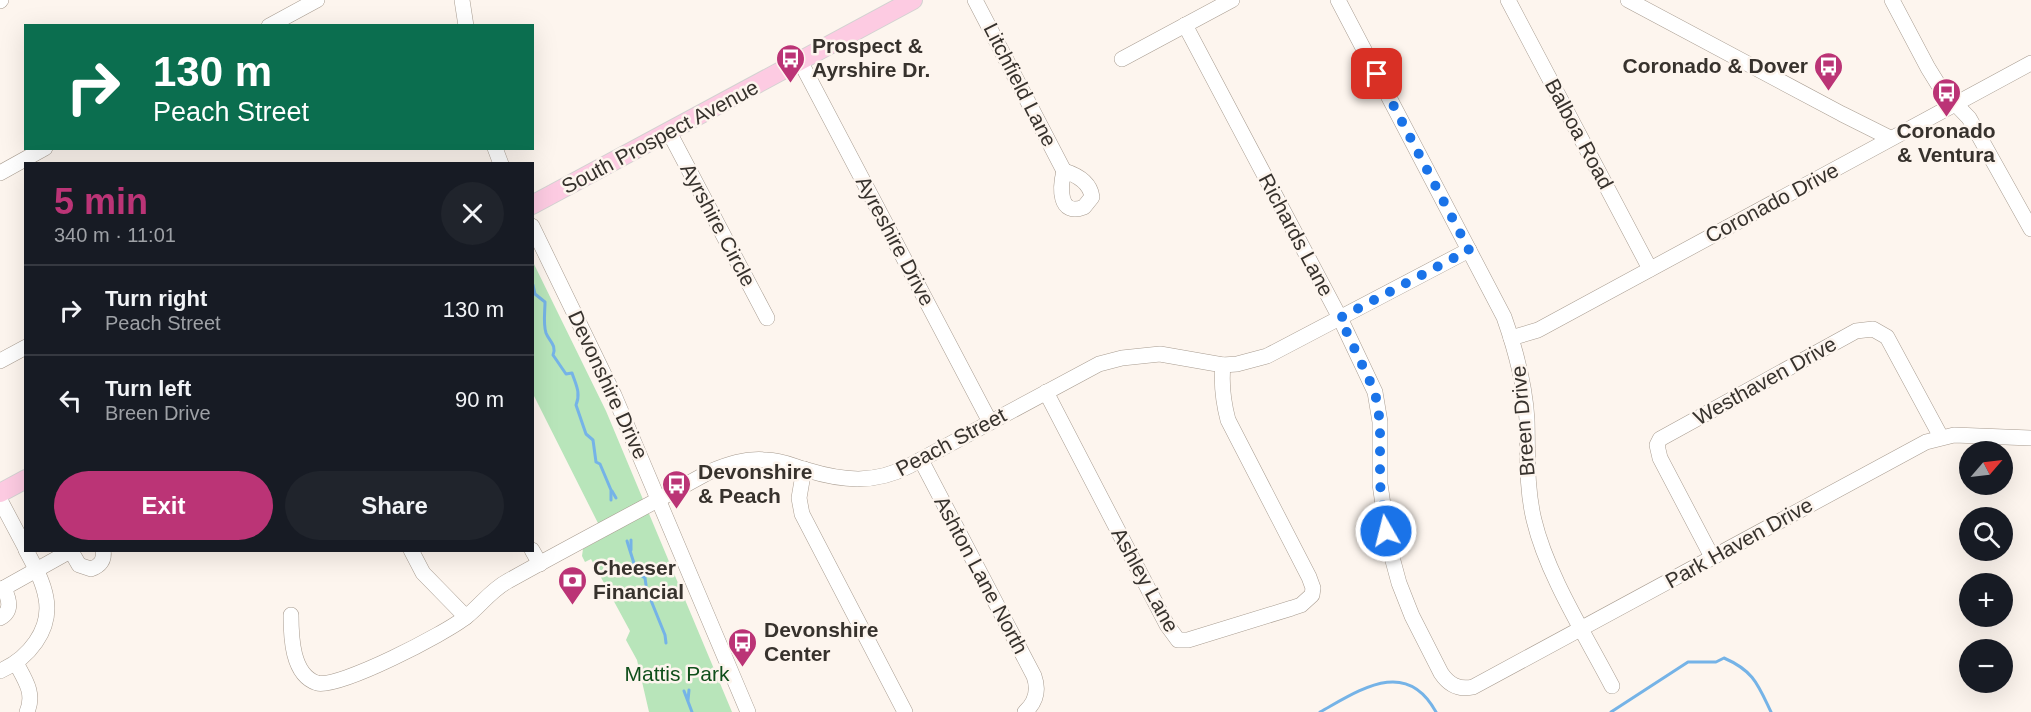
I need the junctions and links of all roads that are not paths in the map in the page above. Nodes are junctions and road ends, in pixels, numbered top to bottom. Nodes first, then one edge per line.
1 (317, 0) edge
2 (462, 0) edge
3 (913, 0) edge
4 (975, 0) edge
5 (1232, 0) edge
6 (1338, 0) edge
7 (1508, 0) edge
8 (1628, 0) edge
9 (1892, 0) edge
10 (273, 24) edge
11 (466, 24) edge
12 (1185, 25) junction
13 (1122, 60) dead end
14 (800, 61) junction
15 (2031, 63) edge
16 (1954, 103) junction
17 (669, 132) junction
18 (1890, 138) junction
19 (41, 150) edge
20 (1064, 171) dead end
21 (0, 173) edge
22 (534, 204) edge
23 (534, 230) edge
24 (2031, 230) edge
25 (1469, 250) junction
26 (1650, 268) junction
27 (767, 318) dead end
28 (1340, 318) junction
29 (1511, 338) junction
30 (24, 348) edge
31 (0, 361) edge
32 (1223, 365) junction
33 (1046, 392) junction
34 (990, 422) junction
35 (1941, 437) junction
36 (2031, 438) edge
37 (1983, 441) edge
38 (2013, 441) edge
39 (921, 460) junction
40 (804, 470) junction
41 (24, 480) edge
42 (0, 492) edge
43 (0, 500) edge
44 (660, 500) junction
45 (24, 546) edge
46 (27, 552) edge
47 (70, 552) edge
48 (72, 552) edge
49 (103, 552) edge
50 (412, 552) edge
51 (536, 557) edge
52 (1712, 557) junction
53 (36, 570) junction
54 (2, 589) edge
55 (291, 615) dead end
56 (466, 617) junction
57 (0, 618) edge
58 (1582, 628) junction
59 (16, 663) junction
60 (0, 671) edge
61 (1456, 687) joint
62 (1612, 687) dead end
63 (27, 712) edge
64 (748, 712) edge
65 (905, 712) edge
66 (1025, 712) edge

1 - 10 street
2 - 11 street
3 - 14 main road, South Prospect Avenue
4 - 20 street, Litchfield Lane
5 - 12 street
6 - 25 street, Breen Drive
7 - 26 street, Balboa Road
8 - 18 street
9 - 16 street
12 - 13 street
12 - 28 street, Richards Lane
14 - 17 main road, South Prospect Avenue
14 - 34 street, Ayreshire Drive
15 - 16 street, Coronado Drive
16 - 18 street, Coronado Drive
16 - 24 street
17 - 22 main road, South Prospect Avenue
17 - 27 street, Ayrshire Circle
18 - 26 street, Coronado Drive
19 - 21 street
23 - 44 street, Devonshire Drive
25 - 28 street, Peach Street
25 - 29 street, Breen Drive
26 - 29 street, Coronado Drive
28 - 32 street, Peach Street
28 - 61 street, Richards Lane
29 - 58 street, Breen Drive
30 - 31 street
32 - 33 street, Peach Street
32 - 33 street, Ashley Lane
33 - 34 street, Peach Street
34 - 39 street, Peach Street
35 - 37 street, Park Haven Drive
35 - 52 street, Park Haven Drive
35 - 52 street, Westhaven Drive
36 - 38 street, Park Haven Drive
39 - 40 street, Peach Street
39 - 66 street, Ashton Lane North
40 - 44 street, Peach Street
40 - 65 street
41 - 42 main road
43 - 45 street
44 - 51 street, Peach Street
44 - 64 street, Devonshire Drive
46 - 53 street
47 - 53 street
48 - 49 street
50 - 56 street
51 - 56 street, Peach Street
52 - 58 street, Park Haven Drive
53 - 54 street
53 - 59 street
54 - 57 street
55 - 56 street, Peach Street
58 - 61 street, Park Haven Drive
58 - 62 street, Breen Drive
59 - 60 street
59 - 63 street

